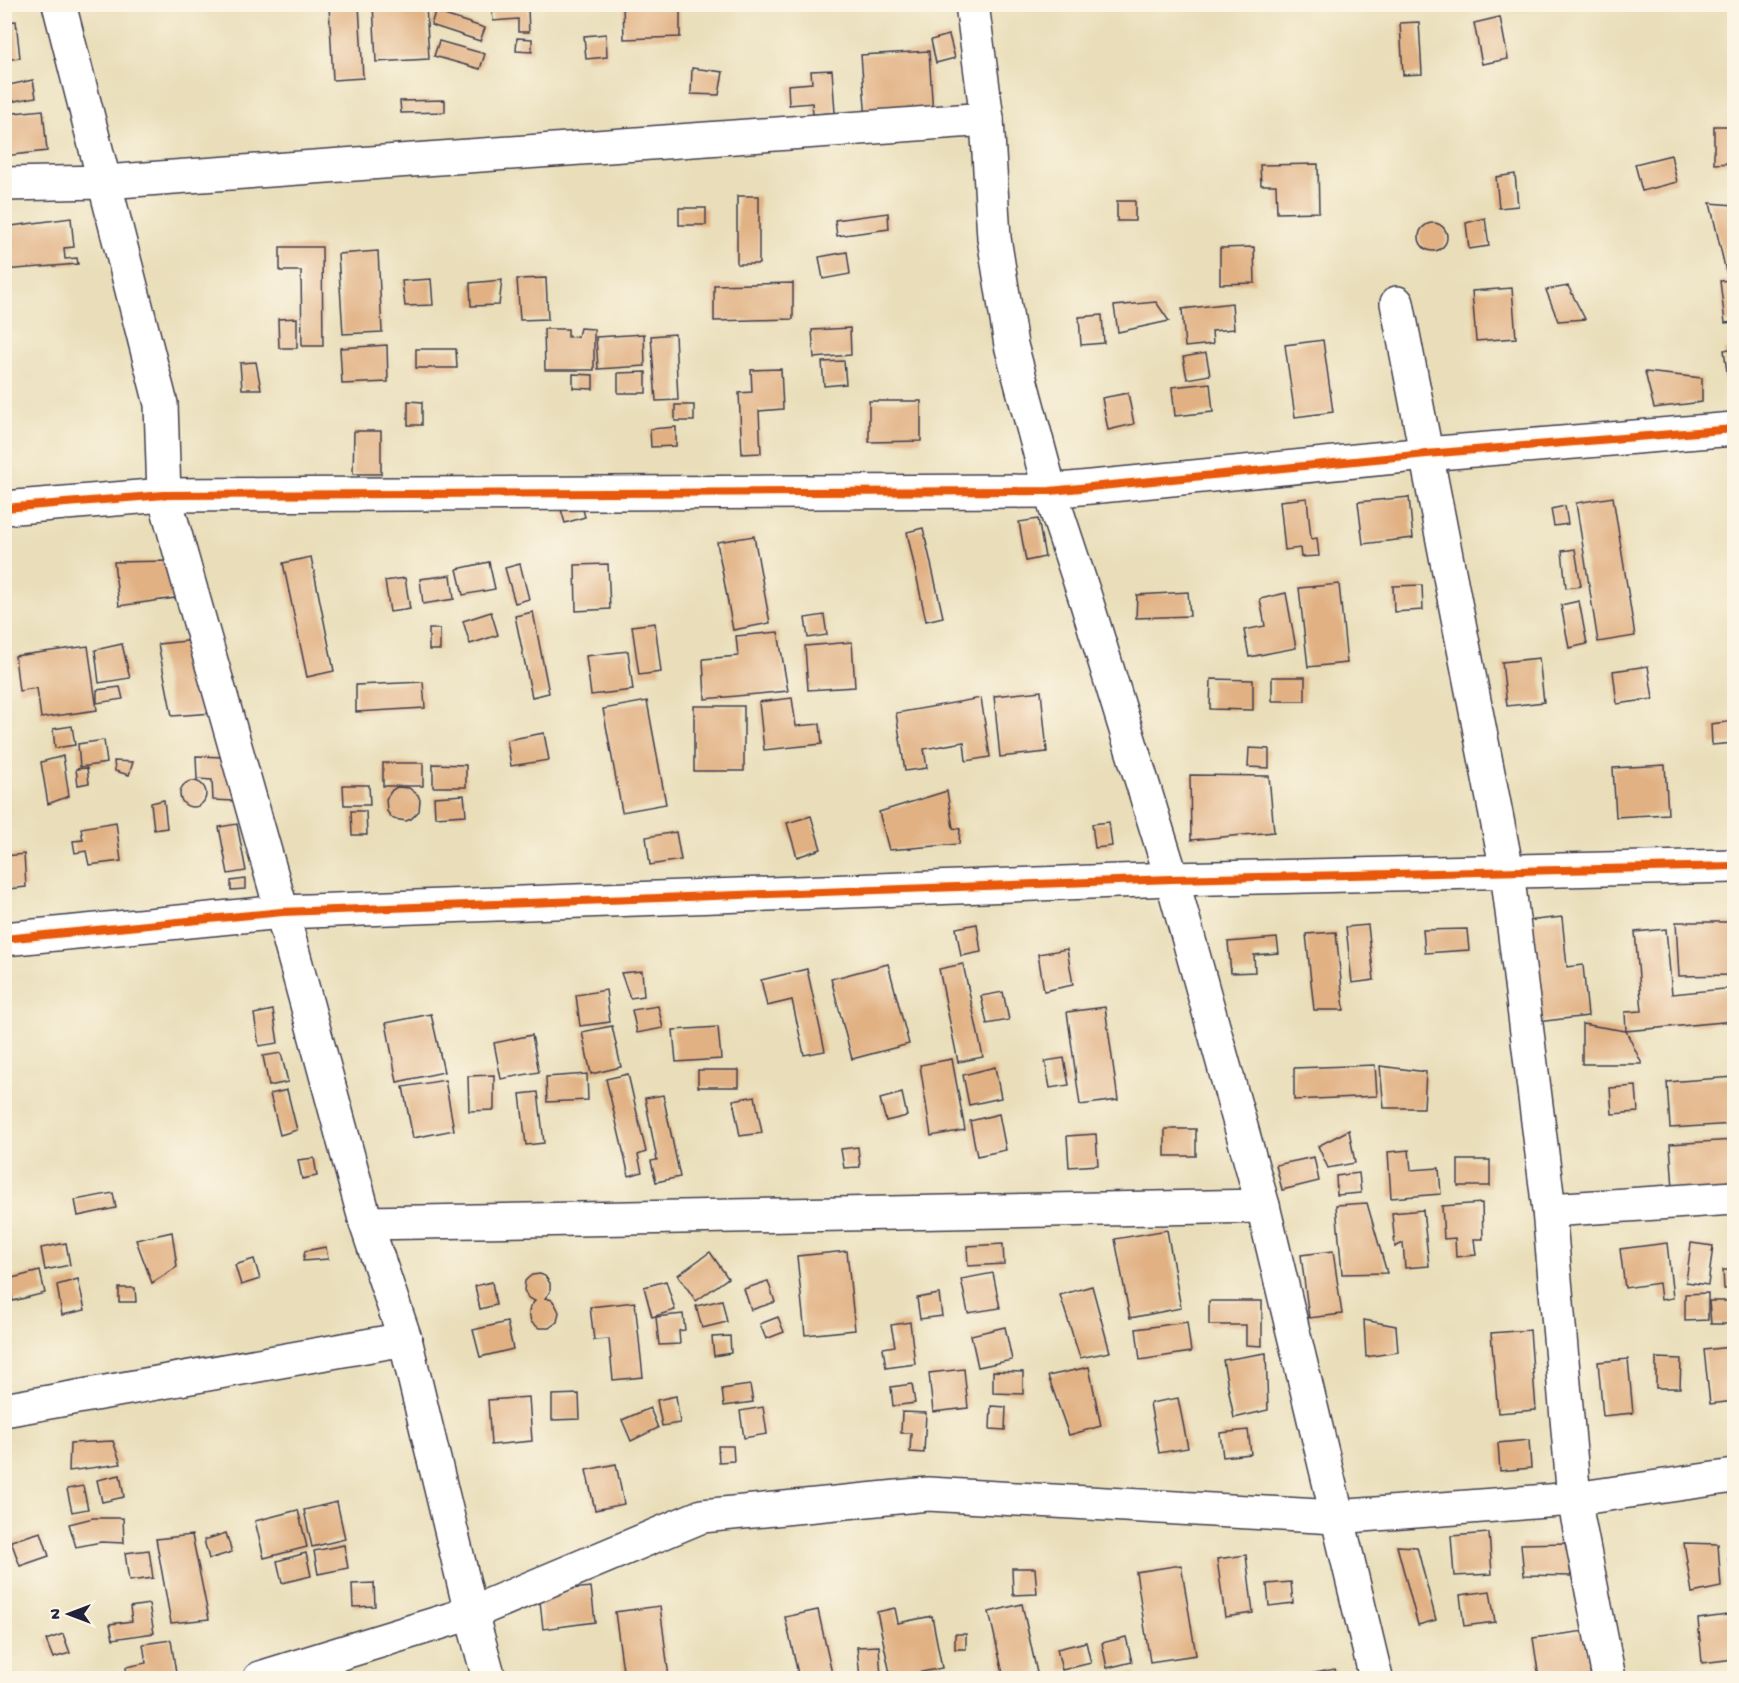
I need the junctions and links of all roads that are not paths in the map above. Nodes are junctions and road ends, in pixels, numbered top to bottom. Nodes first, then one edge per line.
1 (59, 4) edge
2 (972, 4) edge
3 (987, 119) junction
4 (104, 183) junction
5 (4, 184) edge
6 (1397, 303) dead end
7 (1734, 429) edge
8 (1426, 454) junction
9 (1050, 491) junction
10 (164, 495) junction
11 (4, 507) edge
12 (1734, 866) edge
13 (1507, 871) junction
14 (1172, 879) junction
15 (282, 912) junction
16 (4, 939) edge
17 (1734, 1198) edge
18 (1263, 1206) junction
19 (1549, 1210) junction
20 (366, 1223) junction
21 (405, 1338) junction
22 (4, 1410) edge
23 (1734, 1476) edge
24 (1574, 1499) junction
25 (1336, 1517) junction
26 (471, 1613) junction
27 (260, 1678) edge
28 (489, 1678) edge
29 (1376, 1678) edge
30 (1609, 1678) edge

1 - 4 street
2 - 3 street
3 - 4 street
3 - 9 street
4 - 5 street
4 - 10 street
6 - 8 street
7 - 8 street
8 - 9 street
8 - 13 street
9 - 10 street
9 - 14 street
10 - 11 street
10 - 15 street
12 - 13 street
13 - 14 street
13 - 19 street
14 - 15 street
14 - 18 street
15 - 16 street
15 - 20 street
17 - 19 street
18 - 20 street
18 - 25 street
19 - 24 street
20 - 21 street
21 - 22 street
21 - 26 street
23 - 24 street
24 - 25 street
24 - 30 street
25 - 26 street
25 - 29 street
26 - 27 street
26 - 28 street

